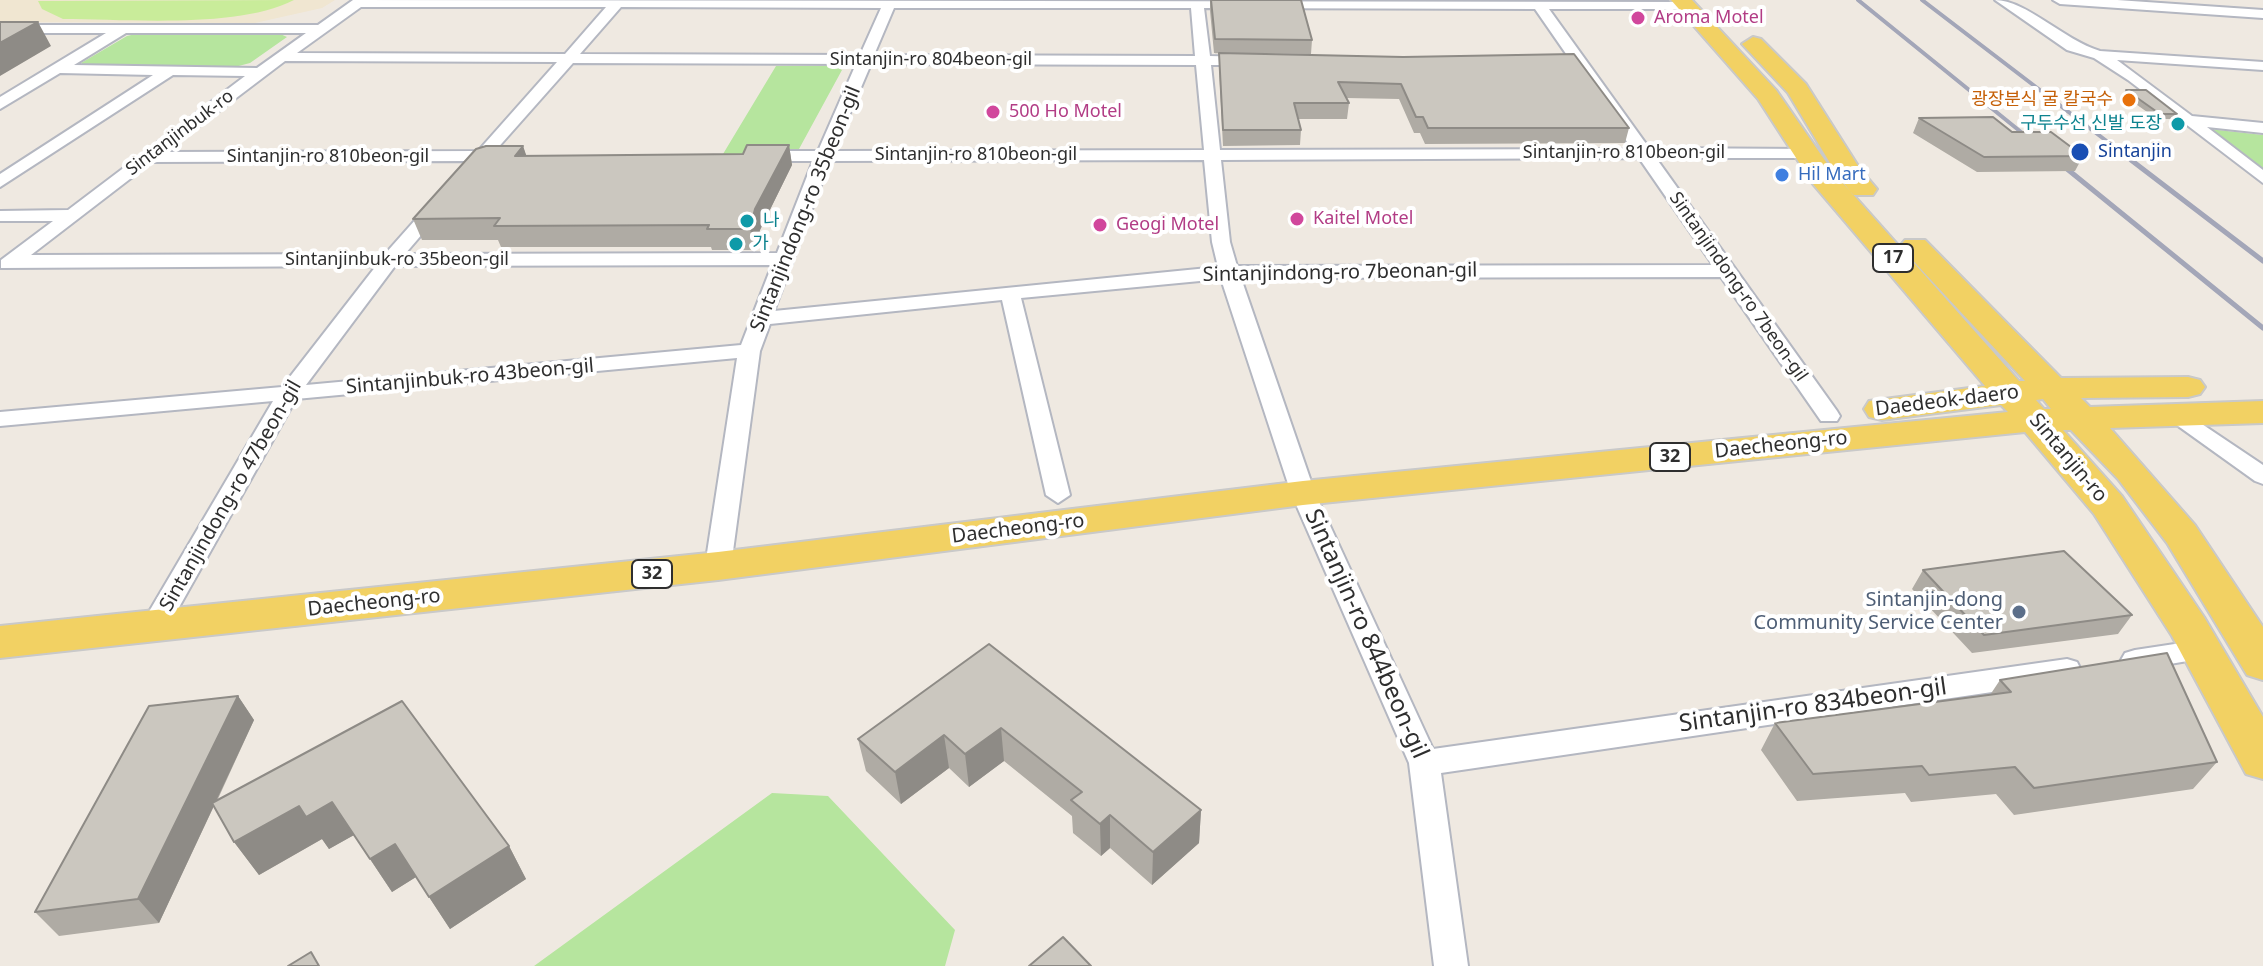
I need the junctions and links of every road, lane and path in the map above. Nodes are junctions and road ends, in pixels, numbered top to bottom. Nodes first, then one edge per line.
1 (2002, 0) edge
2 (2060, 0) edge
3 (360, 2) edge
4 (618, 2) edge
5 (890, 2) edge
6 (1198, 2) edge
7 (1538, 2) edge
8 (1692, 2) edge
9 (2263, 14) edge
10 (0, 29) edge
11 (123, 29) junction
12 (321, 29) junction
13 (2099, 55) junction
14 (281, 57) junction
15 (569, 58) junction
16 (867, 59) junction
17 (1204, 61) junction
18 (1267, 61) edge
19 (2263, 66) edge
20 (59, 69) junction
21 (169, 71) junction
22 (260, 72) junction
23 (0, 104) edge
24 (2188, 119) junction
25 (2263, 128) edge
26 (1644, 153) junction
27 (1804, 153) junction
28 (1215, 154) junction
29 (824, 155) junction
30 (482, 156) junction
31 (513, 156) edge
32 (746, 156) edge
33 (147, 157) junction
34 (2261, 175) edge
35 (0, 182) edge
36 (70, 215) junction
37 (0, 216) edge
38 (783, 259) junction
39 (389, 261) junction
40 (6, 266) edge
41 (1726, 271) junction
42 (1229, 272) junction
43 (1010, 293) junction
44 (764, 318) junction
45 (749, 351) junction
46 (2263, 386) edge
47 (288, 394) junction
48 (2032, 400) junction
49 (2263, 412) edge
50 (2175, 413) junction
51 (1829, 416) junction
52 (2078, 416) junction
53 (0, 419) edge
54 (1953, 427) junction
55 (2083, 475) junction
56 (2263, 476) edge
57 (1303, 493) junction
58 (1058, 495) dead end
59 (718, 566) junction
60 (154, 627) junction
61 (0, 642) edge
62 (2201, 650) junction
63 (2263, 663) edge
64 (2263, 760) edge
65 (1424, 763) junction
66 (1451, 966) edge

1 - 13 street
2 - 9 street
3 - 4 street
3 - 12 street, Sintanjinbuk-ro
4 - 5 street
4 - 15 street, Sintanjindong-ro 47beon-gil
5 - 6 street
5 - 16 street, Sintanjindong-ro 35beon-gil
6 - 7 street
6 - 17 street, Sintanjin-ro 844beon-gil
7 - 8 street
7 - 26 street, Sintanjindong-ro 7beon-gil
8 - 27 main road, Sintanjin-ro / 17
8 - 48 main road, Sintanjin-ro / 17
10 - 11 street
11 - 12 street
11 - 20 street
12 - 14 street, Sintanjinbuk-ro
13 - 19 street
13 - 24 street
14 - 15 street, Sintanjin-ro 804beon-gil
14 - 22 street, Sintanjinbuk-ro
15 - 16 street, Sintanjin-ro 804beon-gil
15 - 30 street, Sintanjindong-ro 47beon-gil
16 - 17 street, Sintanjin-ro 804beon-gil
16 - 29 street, Sintanjindong-ro 35beon-gil
17 - 18 street, Sintanjin-ro 804beon-gil
17 - 28 street, Sintanjin-ro 844beon-gil
20 - 21 street
20 - 23 street
21 - 22 street
21 - 35 street
22 - 33 street, Sintanjinbuk-ro
24 - 25 street
24 - 34 street
26 - 27 street, Sintanjin-ro 810beon-gil
26 - 28 street, Sintanjin-ro 810beon-gil
26 - 41 street, Sintanjindong-ro 7beon-gil
27 - 48 main road, Sintanjin-ro / 17
28 - 29 street, Sintanjin-ro 810beon-gil
28 - 42 street, Sintanjin-ro 844beon-gil
29 - 32 street, Sintanjin-ro 810beon-gil
29 - 38 street, Sintanjindong-ro 35beon-gil
30 - 31 street, Sintanjin-ro 810beon-gil
30 - 33 street, Sintanjin-ro 810beon-gil
30 - 39 street, Sintanjindong-ro 47beon-gil
33 - 36 street, Sintanjinbuk-ro
36 - 37 street
36 - 40 street, Sintanjinbuk-ro
38 - 39 street, Sintanjinbuk-ro 35beon-gil
38 - 44 street, Sintanjindong-ro 35beon-gil
39 - 40 street, Sintanjinbuk-ro 35beon-gil
39 - 47 street, Sintanjindong-ro 47beon-gil
41 - 42 street, Sintanjindong-ro 7beonan-gil
41 - 51 street, Sintanjindong-ro 7beon-gil
42 - 43 street, Sintanjindong-ro 7beonan-gil
42 - 57 street, Sintanjin-ro 844beon-gil
43 - 44 street, Sintanjindong-ro 7beonan-gil
43 - 58 street
44 - 45 street, Sintanjindong-ro 35beon-gil
45 - 47 street, Sintanjinbuk-ro 43beon-gil
45 - 59 street, Sintanjindong-ro 35beon-gil
46 - 48 main road, Daedeok-daero / 32
47 - 53 street, Sintanjinbuk-ro 43beon-gil
47 - 60 street, Sintanjindong-ro 47beon-gil
48 - 51 main road, Daedeok-daero / 32
48 - 52 main road, Sintanjin-ro / 17
48 - 54 main road, Daecheong-ro / 32
48 - 55 main road, Sintanjin-ro / 17
49 - 50 main road
50 - 52 main road
50 - 56 street
51 - 57 main road, Daedeok-daero / 32
52 - 63 main road, Sintanjin-ro / 17
54 - 55 main road
54 - 57 main road, Daecheong-ro / 32
55 - 62 main road, Sintanjin-ro / 17
57 - 59 main road, Daecheong-ro / 32
57 - 65 street, Sintanjin-ro 844beon-gil
59 - 60 main road, Daecheong-ro / 32
60 - 61 main road, Daecheong-ro / 32
62 - 64 main road, Sintanjin-ro / 17
62 - 65 street, Sintanjin-ro 834beon-gil
65 - 66 street, Sintanjin-ro 844beon-gil

